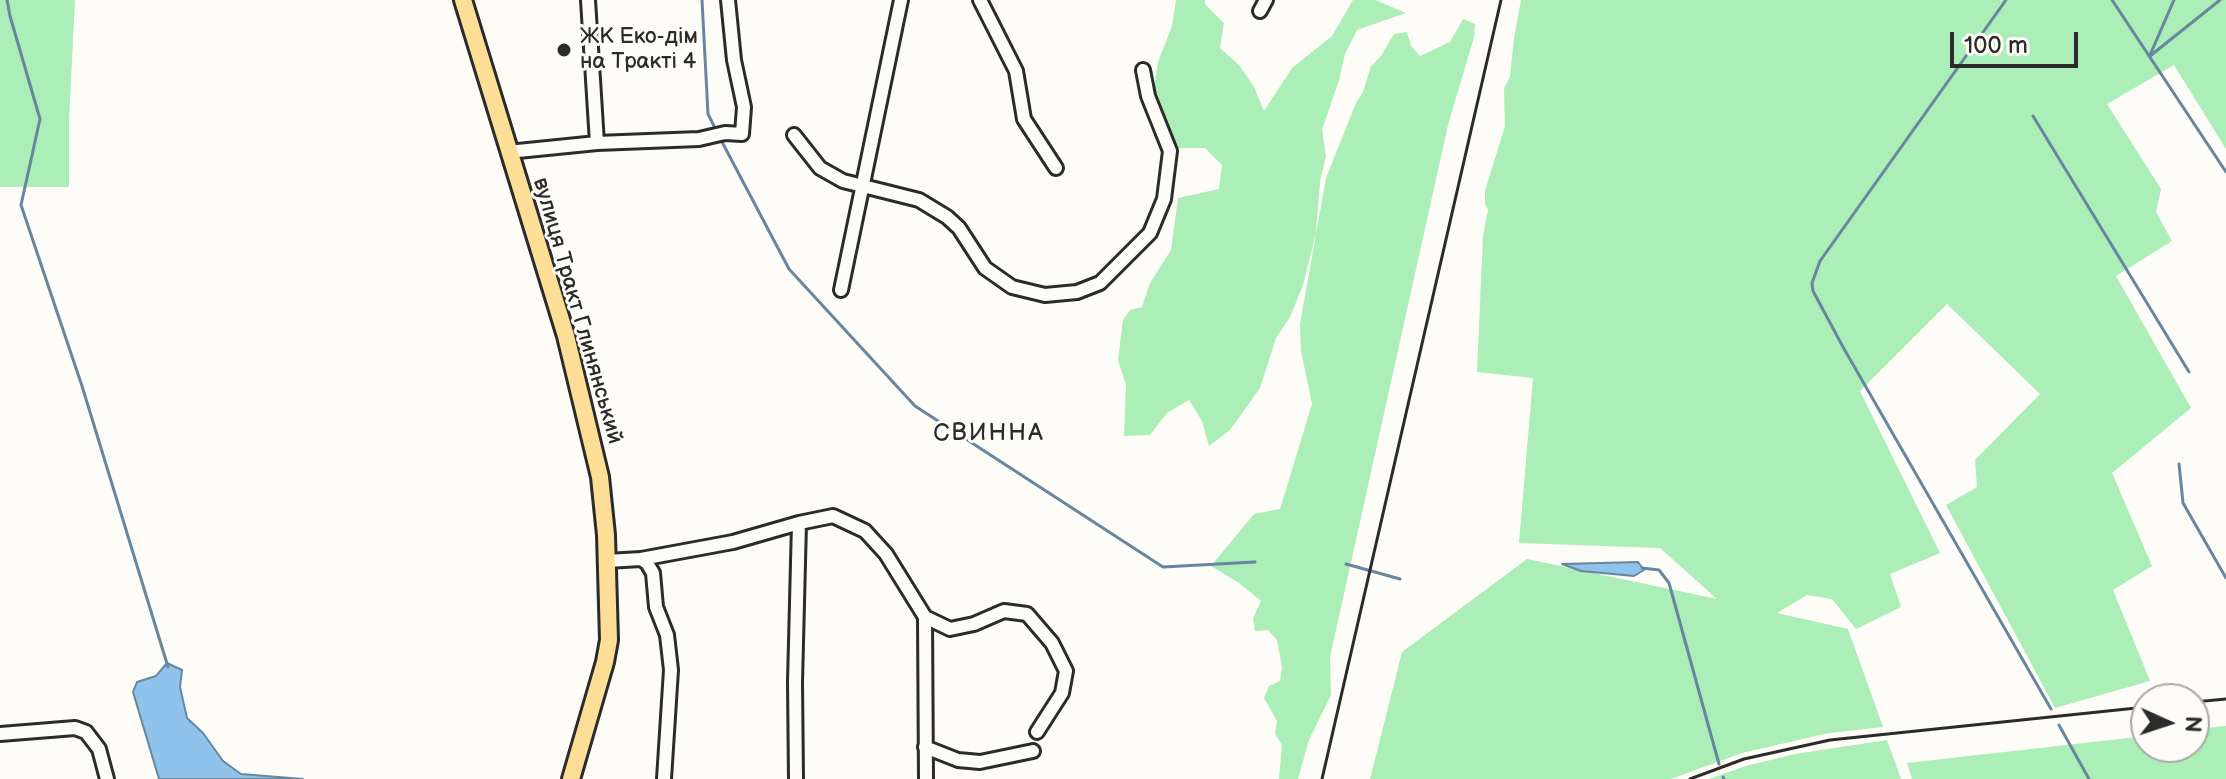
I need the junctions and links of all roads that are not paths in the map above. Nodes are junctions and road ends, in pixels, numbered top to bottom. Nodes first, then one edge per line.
1 (463, 0) edge
2 (588, 0) edge
3 (728, 0) edge
4 (901, 0) edge
5 (980, 0) edge
6 (1143, 70) dead end
7 (794, 135) dead end
8 (597, 143) junction
9 (508, 152) junction
10 (1056, 168) dead end
11 (863, 187) junction
12 (841, 290) dead end
13 (799, 523) junction
14 (641, 559) junction
15 (607, 561) junction
16 (925, 617) junction
17 (1037, 732) dead end
18 (0, 734) edge
19 (925, 747) junction
20 (1033, 751) dead end
21 (107, 779) edge
22 (571, 779) edge
23 (664, 779) edge
24 (796, 779) edge
25 (926, 779) edge

1 - 9 main road, вулиця Тракт Глинянський
2 - 8 street
3 - 8 street
4 - 11 street
5 - 10 street
6 - 11 street
7 - 11 street
8 - 9 street
9 - 15 main road, вулиця Тракт Глинянський
11 - 12 street
13 - 14 street
13 - 16 street
13 - 24 street
14 - 15 street
14 - 23 street
15 - 22 main road, вулиця Тракт Глинянський
16 - 17 street
16 - 19 street
18 - 21 street
19 - 20 street
19 - 25 street

